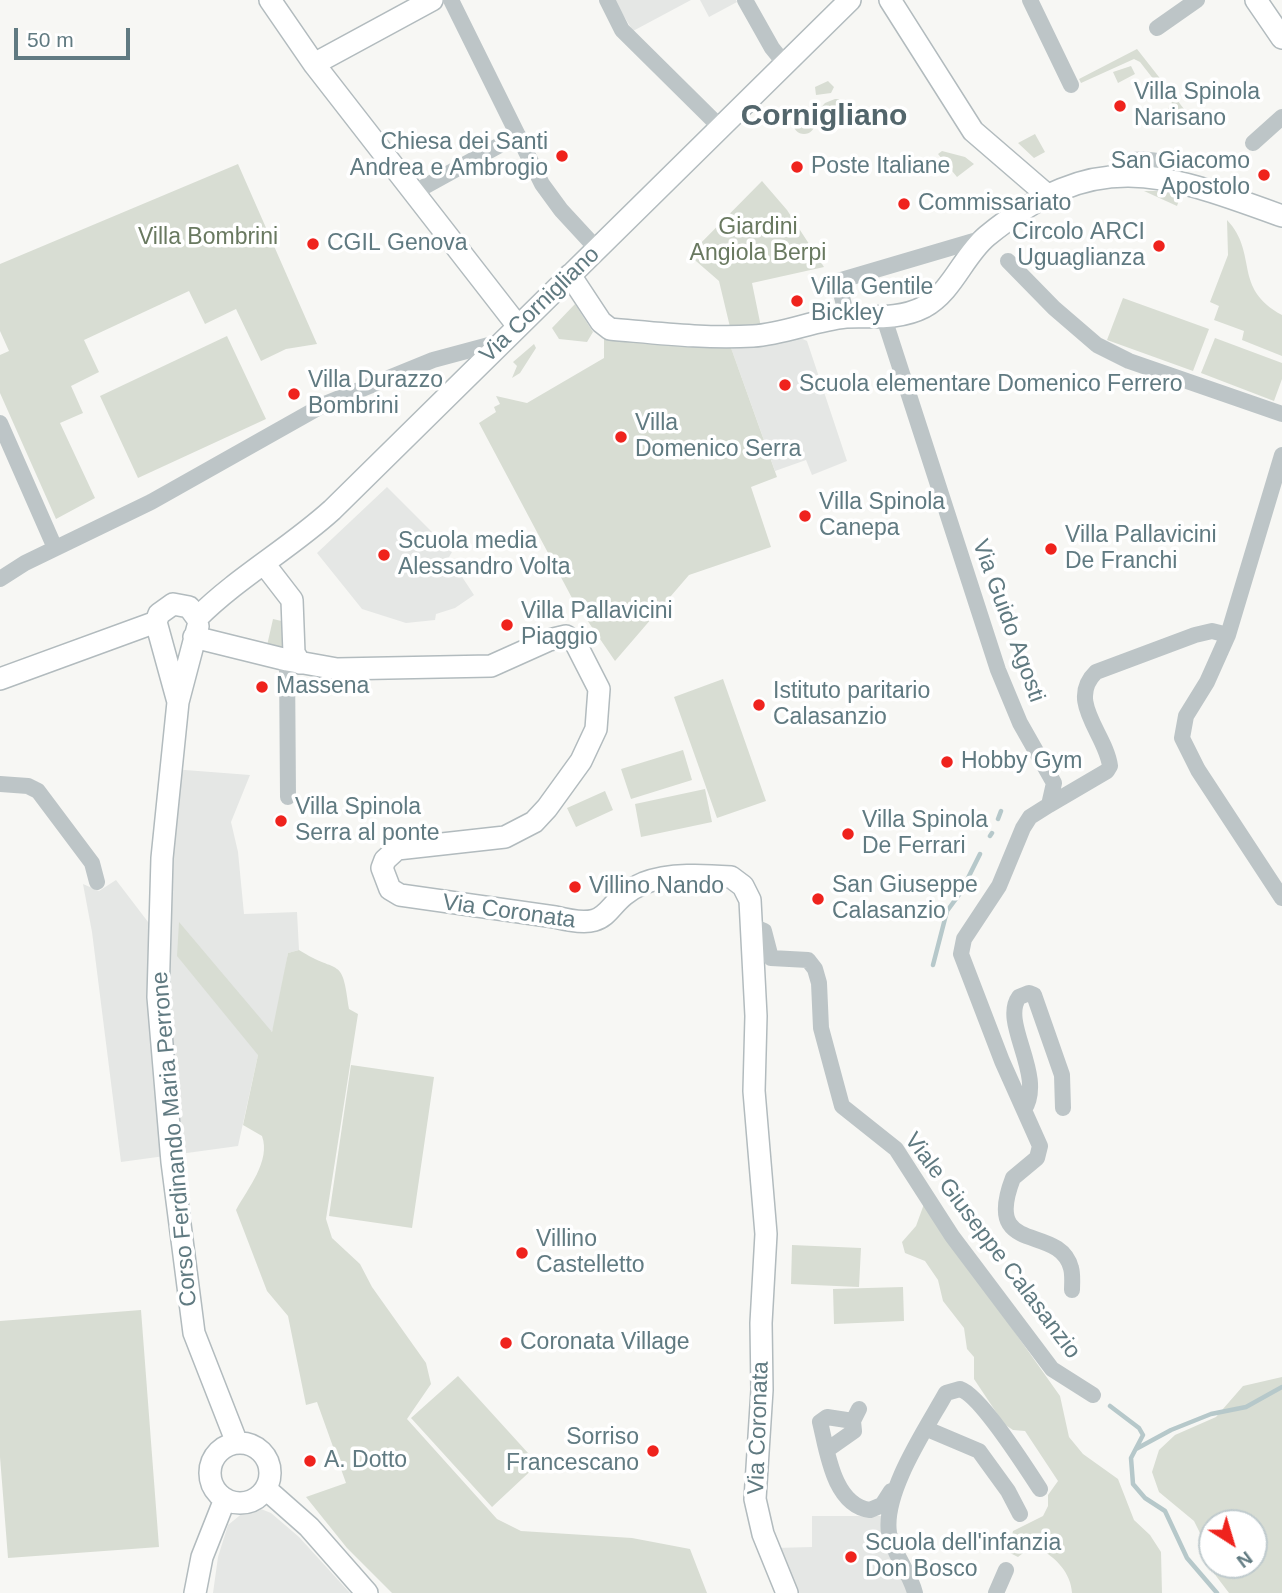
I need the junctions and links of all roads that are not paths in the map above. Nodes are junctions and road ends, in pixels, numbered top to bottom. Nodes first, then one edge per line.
1 (432, 0) edge
2 (451, 0) edge
3 (607, 0) edge
4 (745, 0) edge
5 (850, 0) edge
6 (890, 0) edge
7 (1030, 0) edge
8 (1197, 0) edge
9 (1256, 0) edge
10 (277, 2) edge
11 (1157, 28) dead end
12 (1282, 38) edge
13 (314, 64) junction
14 (785, 64) junction
15 (1071, 85) dead end
16 (1282, 117) edge
17 (721, 128) junction
18 (518, 135) junction
19 (1253, 143) dead end
20 (1170, 163) dead end
21 (1109, 176) junction
22 (413, 192) junction
23 (1046, 194) junction
24 (1282, 216) edge
25 (984, 238) junction
26 (597, 250) junction
27 (1008, 261) dead end
28 (570, 275) junction
29 (847, 317) junction
30 (884, 318) junction
31 (517, 325) junction
32 (500, 342) junction
33 (1282, 414) edge
34 (0, 423) edge
35 (1282, 455) edge
36 (55, 548) junction
37 (265, 565) junction
38 (0, 579) edge
39 (194, 620) junction
40 (160, 631) junction
41 (1228, 635) junction
42 (294, 662) junction
43 (0, 679) edge
44 (181, 695) junction
45 (0, 784) edge
46 (288, 797) dead end
47 (1049, 806) junction
48 (97, 882) dead end
49 (1282, 898) edge
50 (752, 926) junction
51 (1063, 1108) dead end
52 (1024, 1110) junction
53 (1072, 1290) dead end
54 (1093, 1395) dead end
55 (927, 1429) junction
56 (237, 1443) junction
57 (827, 1450) junction
58 (903, 1475) junction
59 (266, 1489) junction
60 (1040, 1489) dead end
61 (225, 1499) junction
62 (1020, 1514) dead end
63 (1006, 1570) dead end
64 (195, 1593) edge
65 (367, 1593) edge
66 (787, 1593) edge
67 (915, 1593) edge
68 (996, 1593) edge

1 - 13 street
2 - 18 street
3 - 17 street
4 - 14 street
5 - 14 street, Via Cornigliano
6 - 23 street
7 - 15 street
8 - 11 street
9 - 12 street
10 - 13 street
13 - 22 street
14 - 17 street, Via Cornigliano
16 - 19 street
17 - 26 street, Via Cornigliano
18 - 22 street
18 - 26 street
20 - 21 street
21 - 23 street
21 - 24 street
22 - 31 street
23 - 25 street
25 - 29 street
25 - 30 street
26 - 28 street, Via Cornigliano
27 - 33 street
28 - 29 street
28 - 31 street, Via Cornigliano
29 - 30 street
30 - 47 street, Via Guido Agosti
31 - 32 street, Via Cornigliano
32 - 36 street
32 - 37 street, Via Cornigliano
34 - 36 street
35 - 41 street
36 - 38 street
37 - 39 street, Via Cornigliano
37 - 42 street
39 - 40 street
39 - 40 street, Via Cornigliano
39 - 42 street
39 - 44 street
40 - 43 street
40 - 44 street, Corso Ferdinando Maria Perrone
41 - 47 street
41 - 49 street
42 - 46 street
42 - 50 street, Via Coronata
44 - 56 street, Corso Ferdinando Maria Perrone
45 - 48 street
47 - 52 street
50 - 54 street, Viale Giuseppe Calasanzio
50 - 66 street, Via Coronata
51 - 52 street
52 - 53 street
55 - 58 street
55 - 60 street
55 - 62 street
56 - 59 street
56 - 61 street
57 - 57 street
57 - 58 street
58 - 67 street
59 - 61 street
59 - 65 street
61 - 64 street
63 - 68 street

